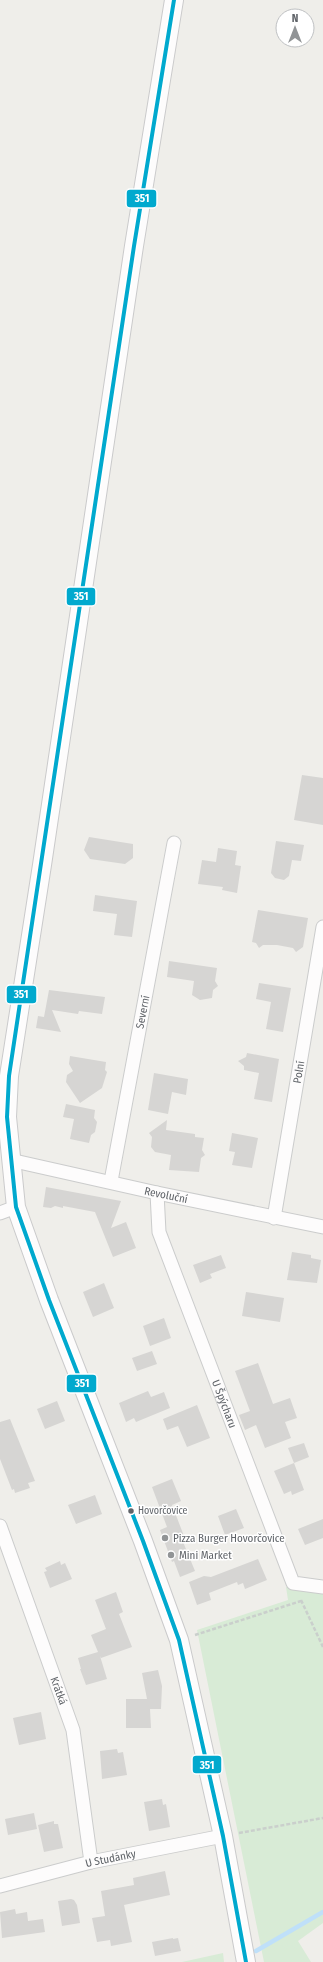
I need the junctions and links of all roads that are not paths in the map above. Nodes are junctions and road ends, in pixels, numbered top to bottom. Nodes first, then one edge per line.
1 (174, 0) edge
2 (174, 843) dead end
3 (323, 927) edge
4 (5, 1156) edge
5 (110, 1181) junction
6 (157, 1193) junction
7 (8, 1210) edge
8 (274, 1218) junction
9 (323, 1227) edge
10 (1, 1531) edge
11 (323, 1587) edge
12 (223, 1836) junction
13 (91, 1862) junction
14 (0, 1886) edge
15 (246, 1962) edge

1 - 4 street
2 - 5 street, Severní
3 - 8 street, Polní
4 - 5 street, Revoluční
4 - 7 street
5 - 6 street, Revoluční
6 - 8 street, Revoluční
6 - 11 street, U Špýcharu
7 - 12 street
8 - 9 street, Revoluční
10 - 13 street, Krátká
12 - 13 street, U Studánky
12 - 15 street
13 - 14 street, U Studánky

